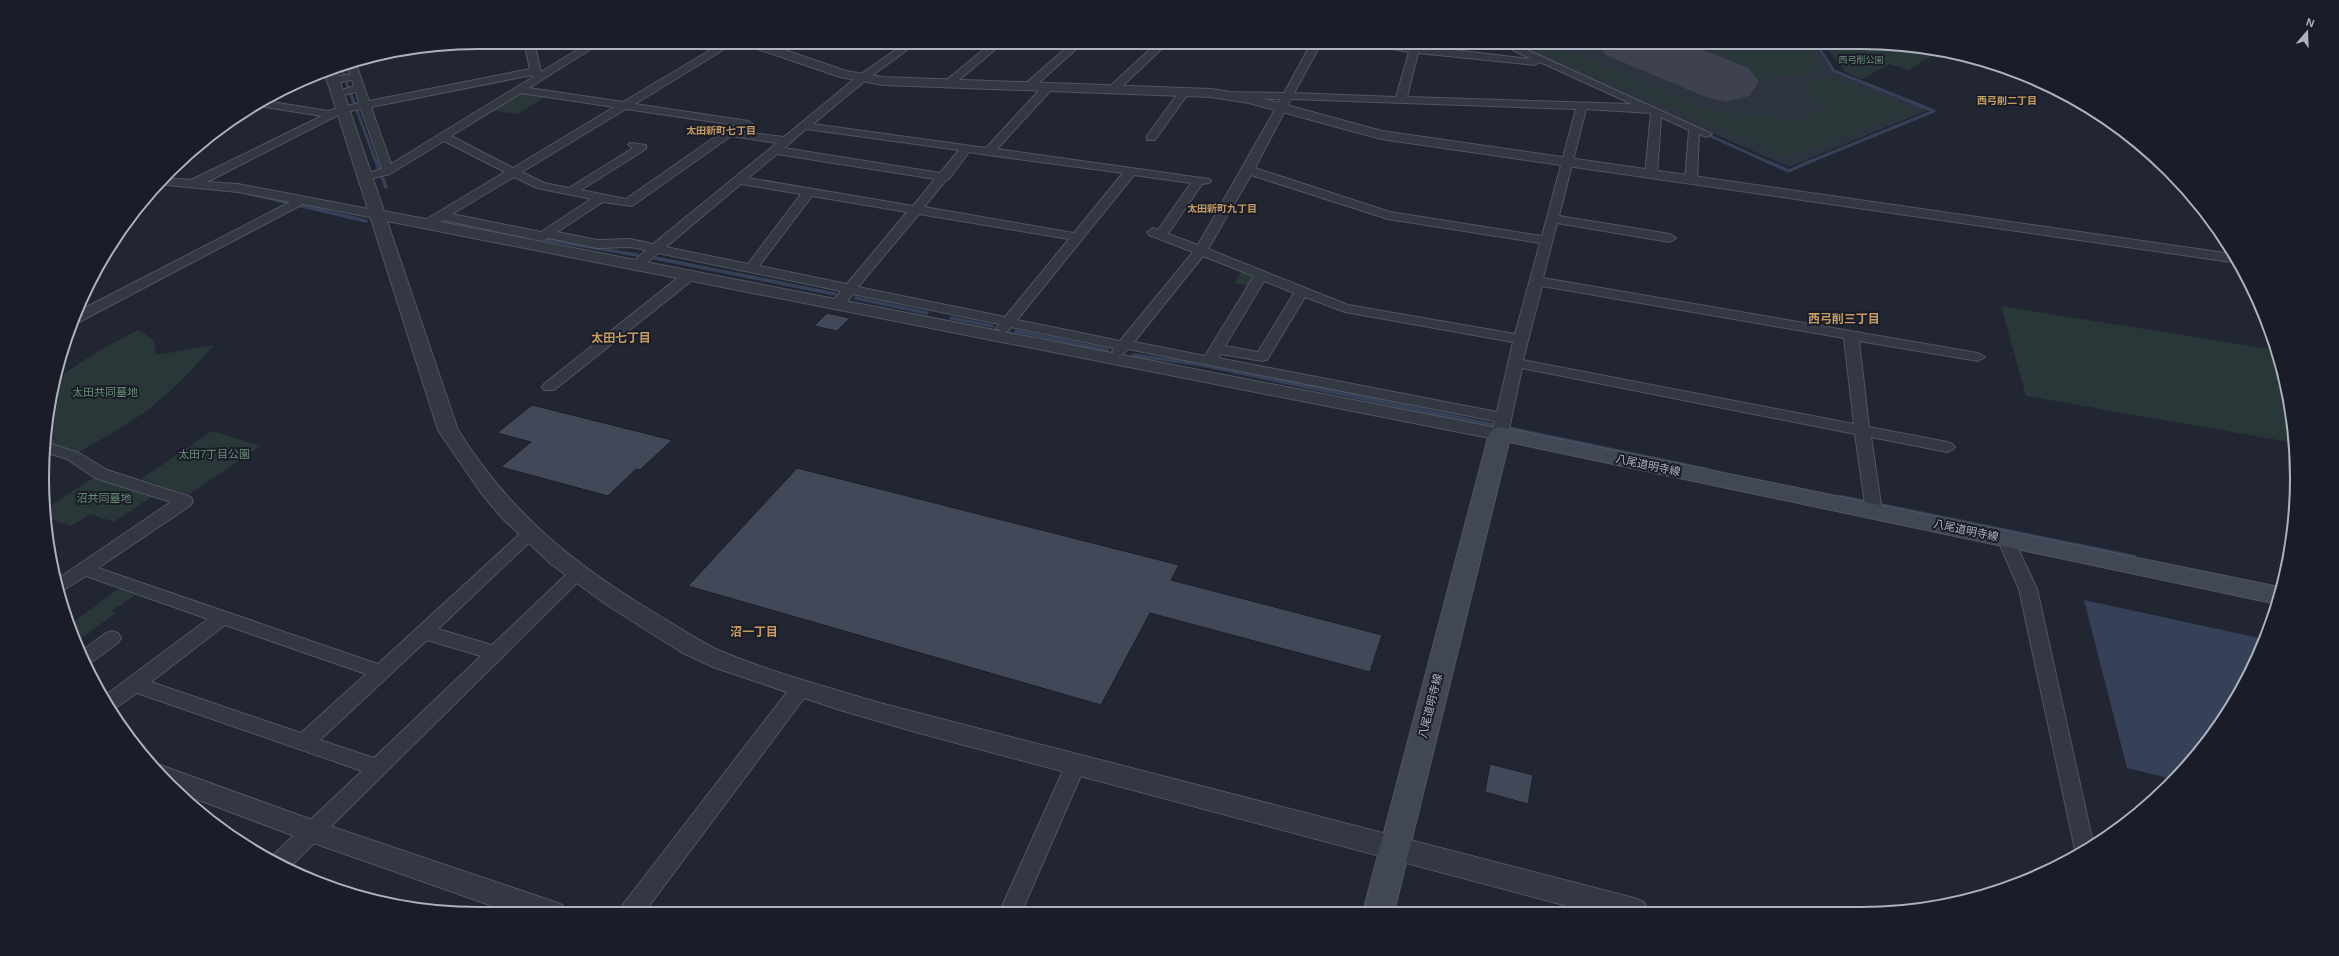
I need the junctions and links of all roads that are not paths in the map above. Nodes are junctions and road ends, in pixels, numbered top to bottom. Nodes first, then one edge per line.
1 (531, 49) edge
2 (584, 49) edge
3 (719, 49) edge
4 (771, 49) edge
5 (903, 49) edge
6 (990, 49) edge
7 (1071, 49) edge
8 (1156, 49) edge
9 (1313, 49) edge
10 (1408, 49) edge
11 (1518, 49) edge
12 (1414, 50) junction
13 (1550, 63) junction
14 (354, 68) edge
15 (536, 74) junction
16 (862, 78) junction
17 (948, 84) junction
18 (359, 86) junction
19 (1029, 86) junction
20 (1048, 87) junction
21 (1113, 89) junction
22 (518, 90) junction
23 (341, 91) edge
24 (1185, 91) junction
25 (1222, 94) junction
26 (1287, 95) junction
27 (1401, 99) junction
28 (266, 104) edge
29 (626, 105) junction
30 (1582, 106) junction
31 (1280, 107) junction
32 (1652, 110) junction
33 (801, 129) junction
34 (1694, 129) junction
35 (374, 134) junction
36 (1707, 134) dead end
37 (442, 136) junction
38 (357, 138) junction
39 (1151, 138) dead end
40 (787, 141) junction
41 (634, 145) dead end
42 (966, 149) junction
43 (776, 150) junction
44 (988, 152) junction
45 (1566, 161) junction
46 (1248, 170) junction
47 (1131, 171) junction
48 (512, 172) junction
49 (378, 173) junction
50 (1651, 174) junction
51 (945, 177) junction
52 (740, 180) junction
53 (1691, 180) junction
54 (168, 182) edge
55 (193, 184) junction
56 (809, 191) junction
57 (570, 192) junction
58 (601, 198) junction
59 (294, 204) junction
60 (916, 210) junction
61 (379, 214) junction
62 (1554, 219) junction
63 (435, 220) junction
64 (1077, 237) junction
65 (541, 238) junction
66 (1670, 238) dead end
67 (1548, 241) junction
68 (656, 248) junction
69 (1200, 251) junction
70 (2230, 259) edge
71 (637, 264) junction
72 (752, 268) junction
73 (690, 274) junction
74 (1261, 275) junction
75 (1537, 282) junction
76 (852, 288) junction
77 (1302, 291) junction
78 (838, 303) junction
79 (82, 315) edge
80 (1008, 322) junction
81 (1851, 335) junction
82 (997, 336) junction
83 (1521, 339) junction
84 (1217, 349) junction
85 (1120, 350) junction
86 (1978, 357) dead end
87 (1209, 362) junction
88 (1516, 363) junction
89 (549, 387) dead end
90 (1502, 426) junction
91 (1862, 431) junction
92 (1947, 447) dead end
93 (50, 449) edge
94 (1873, 505) junction
95 (529, 535) junction
96 (2005, 538) junction
97 (84, 569) junction
98 (577, 574) junction
99 (63, 584) edge
100 (2273, 595) edge
101 (222, 618) junction
102 (424, 632) junction
103 (112, 638) dead end
104 (496, 653) junction
105 (88, 656) edge
106 (381, 672) junction
107 (134, 684) junction
108 (801, 688) junction
109 (112, 701) edge
110 (305, 742) junction
111 (1076, 764) junction
112 (378, 768) junction
113 (174, 780) edge
114 (314, 832) junction
115 (2083, 845) edge
116 (1392, 850) junction
117 (283, 860) edge
118 (527, 907) edge
119 (633, 907) edge
120 (1013, 907) edge
121 (1379, 907) edge
122 (1618, 907) edge

1 - 15 street
2 - 15 street
3 - 29 street
4 - 16 street
5 - 16 street
6 - 17 street
7 - 19 street
8 - 21 street
9 - 26 street
10 - 12 street
11 - 13 street
12 - 13 street
12 - 27 street
13 - 32 street
14 - 18 street
15 - 18 street
15 - 22 street
16 - 17 street
16 - 33 street
17 - 19 street
18 - 23 street
18 - 23 street
18 - 23 street
18 - 35 street
19 - 20 street
20 - 21 street
20 - 44 street
21 - 24 street
22 - 29 street
22 - 37 street
23 - 28 street
23 - 38 street
23 - 55 street
24 - 25 street
24 - 39 street
25 - 26 street
25 - 31 street
26 - 27 street
26 - 31 street
27 - 30 street
29 - 33 street
29 - 48 street
30 - 32 street
30 - 45 street
31 - 45 street
31 - 46 street
32 - 34 street
32 - 50 street
33 - 40 street
33 - 42 street
34 - 36 street
34 - 53 street
35 - 38 street
35 - 49 street
37 - 48 street
37 - 49 street
38 - 49 street
40 - 43 street
40 - 58 street
41 - 57 street
42 - 44 street
42 - 51 street
43 - 51 street
43 - 52 street
44 - 47 street
45 - 50 street
45 - 62 street
46 - 67 street
46 - 69 street
47 - 64 street
47 - 69 street
48 - 57 street
48 - 63 street
49 - 61 street
50 - 53 street
51 - 60 street
52 - 56 street
52 - 68 street
53 - 70 street
54 - 55 street
55 - 59 street
56 - 60 street
56 - 72 street
57 - 58 street
58 - 65 street
59 - 61 street
59 - 79 street
60 - 64 street
60 - 76 street
61 - 63 street
61 - 95 street
62 - 66 street
62 - 67 street
63 - 65 street
64 - 80 street
65 - 68 street
65 - 71 street
67 - 75 street
68 - 71 street
68 - 72 street
69 - 74 street
69 - 85 street
71 - 73 street
72 - 76 street
73 - 78 street
73 - 89 street
74 - 77 street
74 - 84 street
75 - 81 street
75 - 83 street
76 - 78 street
76 - 80 street
77 - 83 street
77 - 84 street
78 - 82 street
80 - 82 street
80 - 85 street
81 - 86 street
81 - 91 street
82 - 85 street
83 - 88 street
84 - 87 street
85 - 87 street
85 - 90 street
87 - 90 street
88 - 90 street
88 - 91 street
90 - 94 main road, 八尾道明寺線
90 - 116 main road, 八尾道明寺線
91 - 92 street
91 - 94 street
93 - 97 street
94 - 96 main road, 八尾道明寺線
95 - 98 street
95 - 102 street
96 - 100 main road, 八尾道明寺線
96 - 115 street
97 - 99 street
97 - 101 street
98 - 104 street
98 - 108 street
101 - 106 street
101 - 107 street
102 - 104 street
102 - 106 street
103 - 105 street
104 - 112 street
106 - 110 street
107 - 109 street
107 - 110 street
108 - 111 street
108 - 119 street
110 - 112 street
111 - 116 street
111 - 120 street
112 - 114 street
113 - 114 street
114 - 117 street
114 - 118 street
116 - 121 main road, 八尾道明寺線
116 - 122 street

